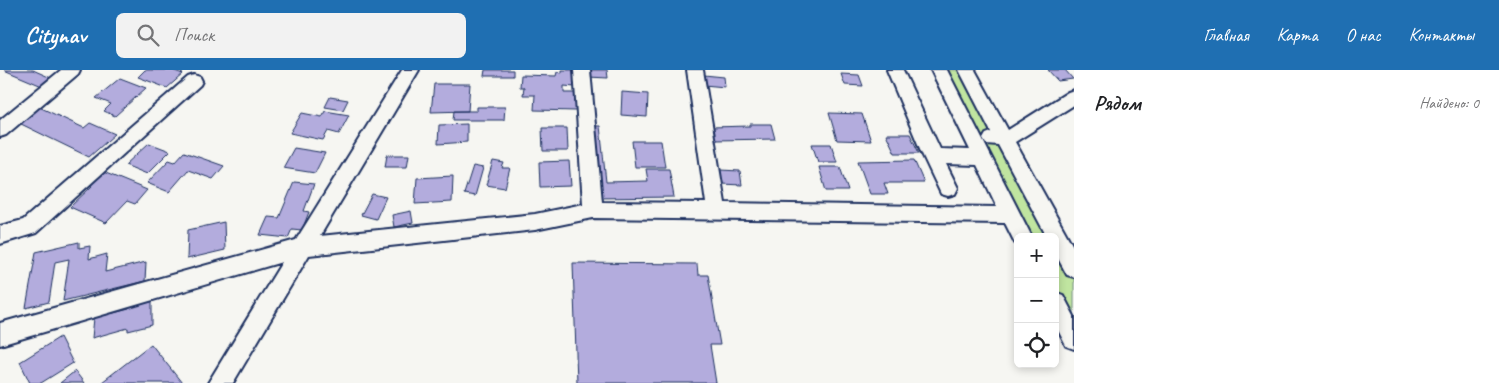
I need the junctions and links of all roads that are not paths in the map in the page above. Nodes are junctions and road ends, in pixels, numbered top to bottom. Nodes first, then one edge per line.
1 (72, 70) edge
2 (411, 70) edge
3 (582, 70) edge
4 (695, 70) edge
5 (895, 70) edge
6 (939, 70) edge
7 (967, 70) edge
8 (194, 81) dead end
9 (1074, 96) edge
10 (0, 130) edge
11 (1004, 138) junction
12 (973, 140) junction
13 (932, 156) junction
14 (982, 158) junction
15 (948, 188) dead end
16 (593, 210) junction
17 (717, 212) junction
18 (1011, 215) junction
19 (1020, 233) edge
20 (0, 235) edge
21 (304, 248) junction
22 (1074, 268) edge
23 (1059, 309) edge
24 (0, 334) edge
25 (1074, 337) edge
26 (220, 383) edge

1 - 10 street
2 - 21 street
3 - 16 street
4 - 17 street
5 - 13 street
6 - 12 street
7 - 11 street
8 - 20 street
9 - 11 street
11 - 12 street
11 - 22 street
12 - 14 street
13 - 14 street
13 - 15 street
14 - 18 street
16 - 17 street
16 - 21 street
17 - 18 street
18 - 19 street
21 - 24 street
21 - 26 street
23 - 25 street

